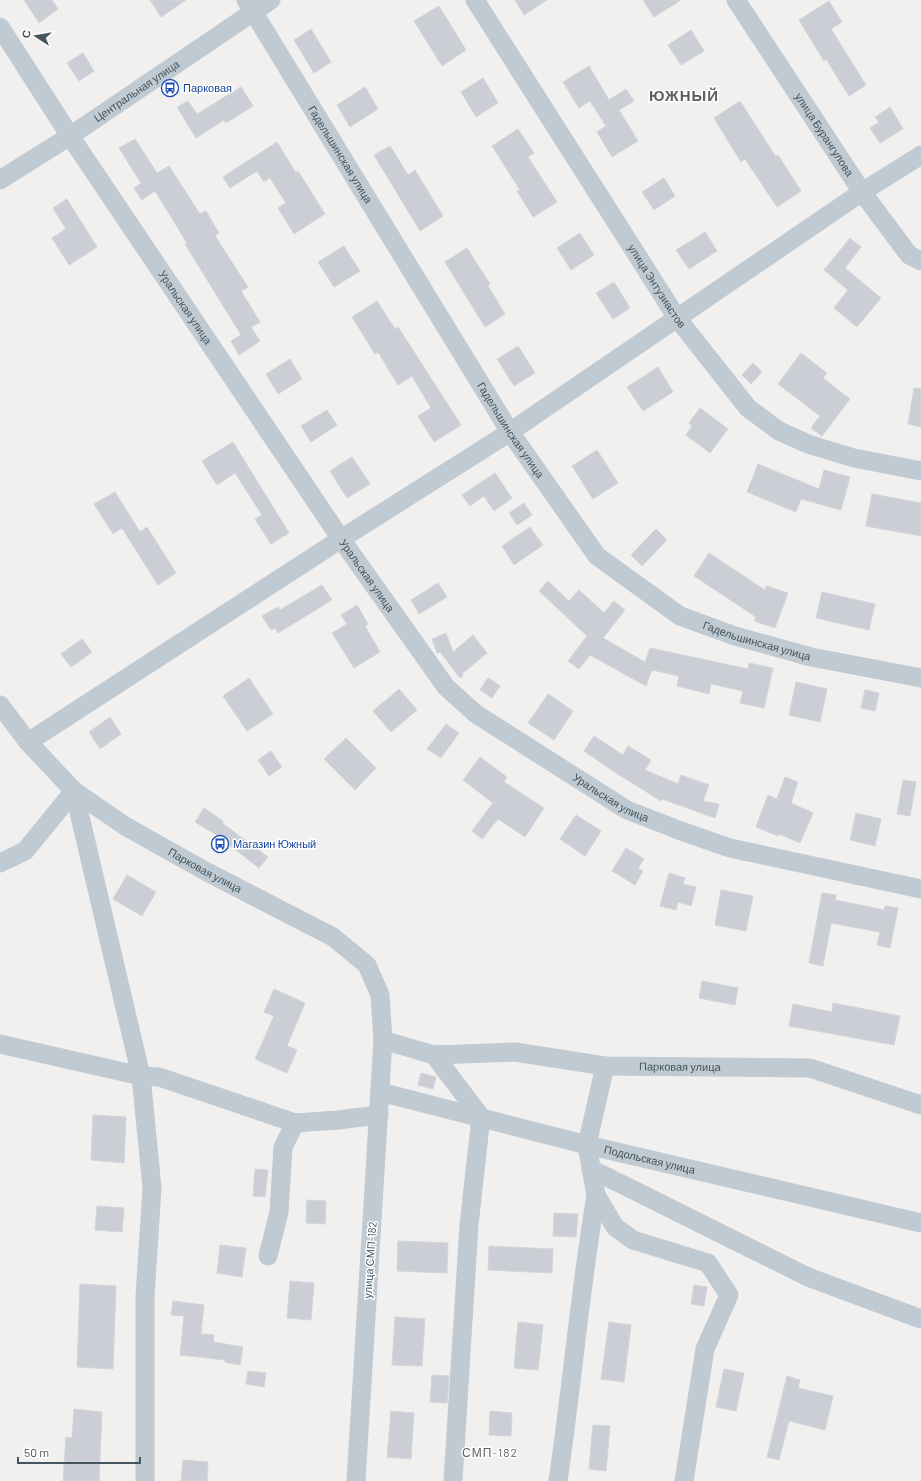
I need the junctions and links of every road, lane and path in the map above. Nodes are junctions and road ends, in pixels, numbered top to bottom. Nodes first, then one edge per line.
1 (271, 0) edge
2 (475, 0) edge
3 (736, 0) edge
4 (250, 6) edge
5 (0, 27) edge
6 (70, 136) junction
7 (921, 155) edge
8 (0, 180) edge
9 (862, 192) junction
10 (921, 261) edge
11 (677, 318) junction
12 (510, 432) junction
13 (921, 470) edge
14 (341, 539) junction
15 (921, 678) edge
16 (0, 705) edge
17 (28, 742) junction
18 (74, 791) junction
19 (0, 863) edge
20 (921, 889) edge
21 (383, 1040) junction
22 (0, 1044) edge
23 (434, 1055) junction
24 (605, 1066) junction
25 (142, 1076) junction
26 (380, 1092) junction
27 (921, 1105) edge
28 (379, 1115) junction
29 (481, 1117) junction
30 (295, 1123) junction
31 (587, 1145) junction
32 (591, 1169) junction
33 (596, 1195) junction
34 (921, 1223) edge
35 (268, 1256) dead end
36 (921, 1319) edge
37 (145, 1481) edge
38 (356, 1481) edge
39 (453, 1481) edge
40 (558, 1481) edge
41 (684, 1481) edge

1 - 4 street, Центральная улица
2 - 11 street, улица Энтузиастов
3 - 9 street, улица Бурангулова
4 - 6 street, Центральная улица
4 - 12 street, Гадельшинская улица
5 - 6 street, Уральская улица
6 - 8 street, Центральная улица
6 - 14 street, Уральская улица
7 - 9 street
9 - 10 street, улица Бурангулова
9 - 11 street
11 - 12 street
11 - 13 street, улица Энтузиастов
12 - 14 street
12 - 15 street, Гадельшинская улица
14 - 17 street
14 - 20 street, Уральская улица
16 - 17 street, Парковая улица
17 - 18 street, Парковая улица
18 - 19 street
18 - 21 street, Парковая улица
18 - 25 street
21 - 23 street, Парковая улица
21 - 26 street, улица СМП-182
22 - 25 street
23 - 24 street, Парковая улица
23 - 29 street
24 - 27 street, Парковая улица
24 - 31 street
25 - 30 street
25 - 37 street
26 - 28 street, улица СМП-182
26 - 29 street, Подольская улица
28 - 30 street
28 - 38 street, улица СМП-182
29 - 31 street, Подольская улица
29 - 39 street
30 - 35 street
31 - 32 street
31 - 34 street, Подольская улица
32 - 33 street
32 - 36 street
33 - 40 street
33 - 41 street

